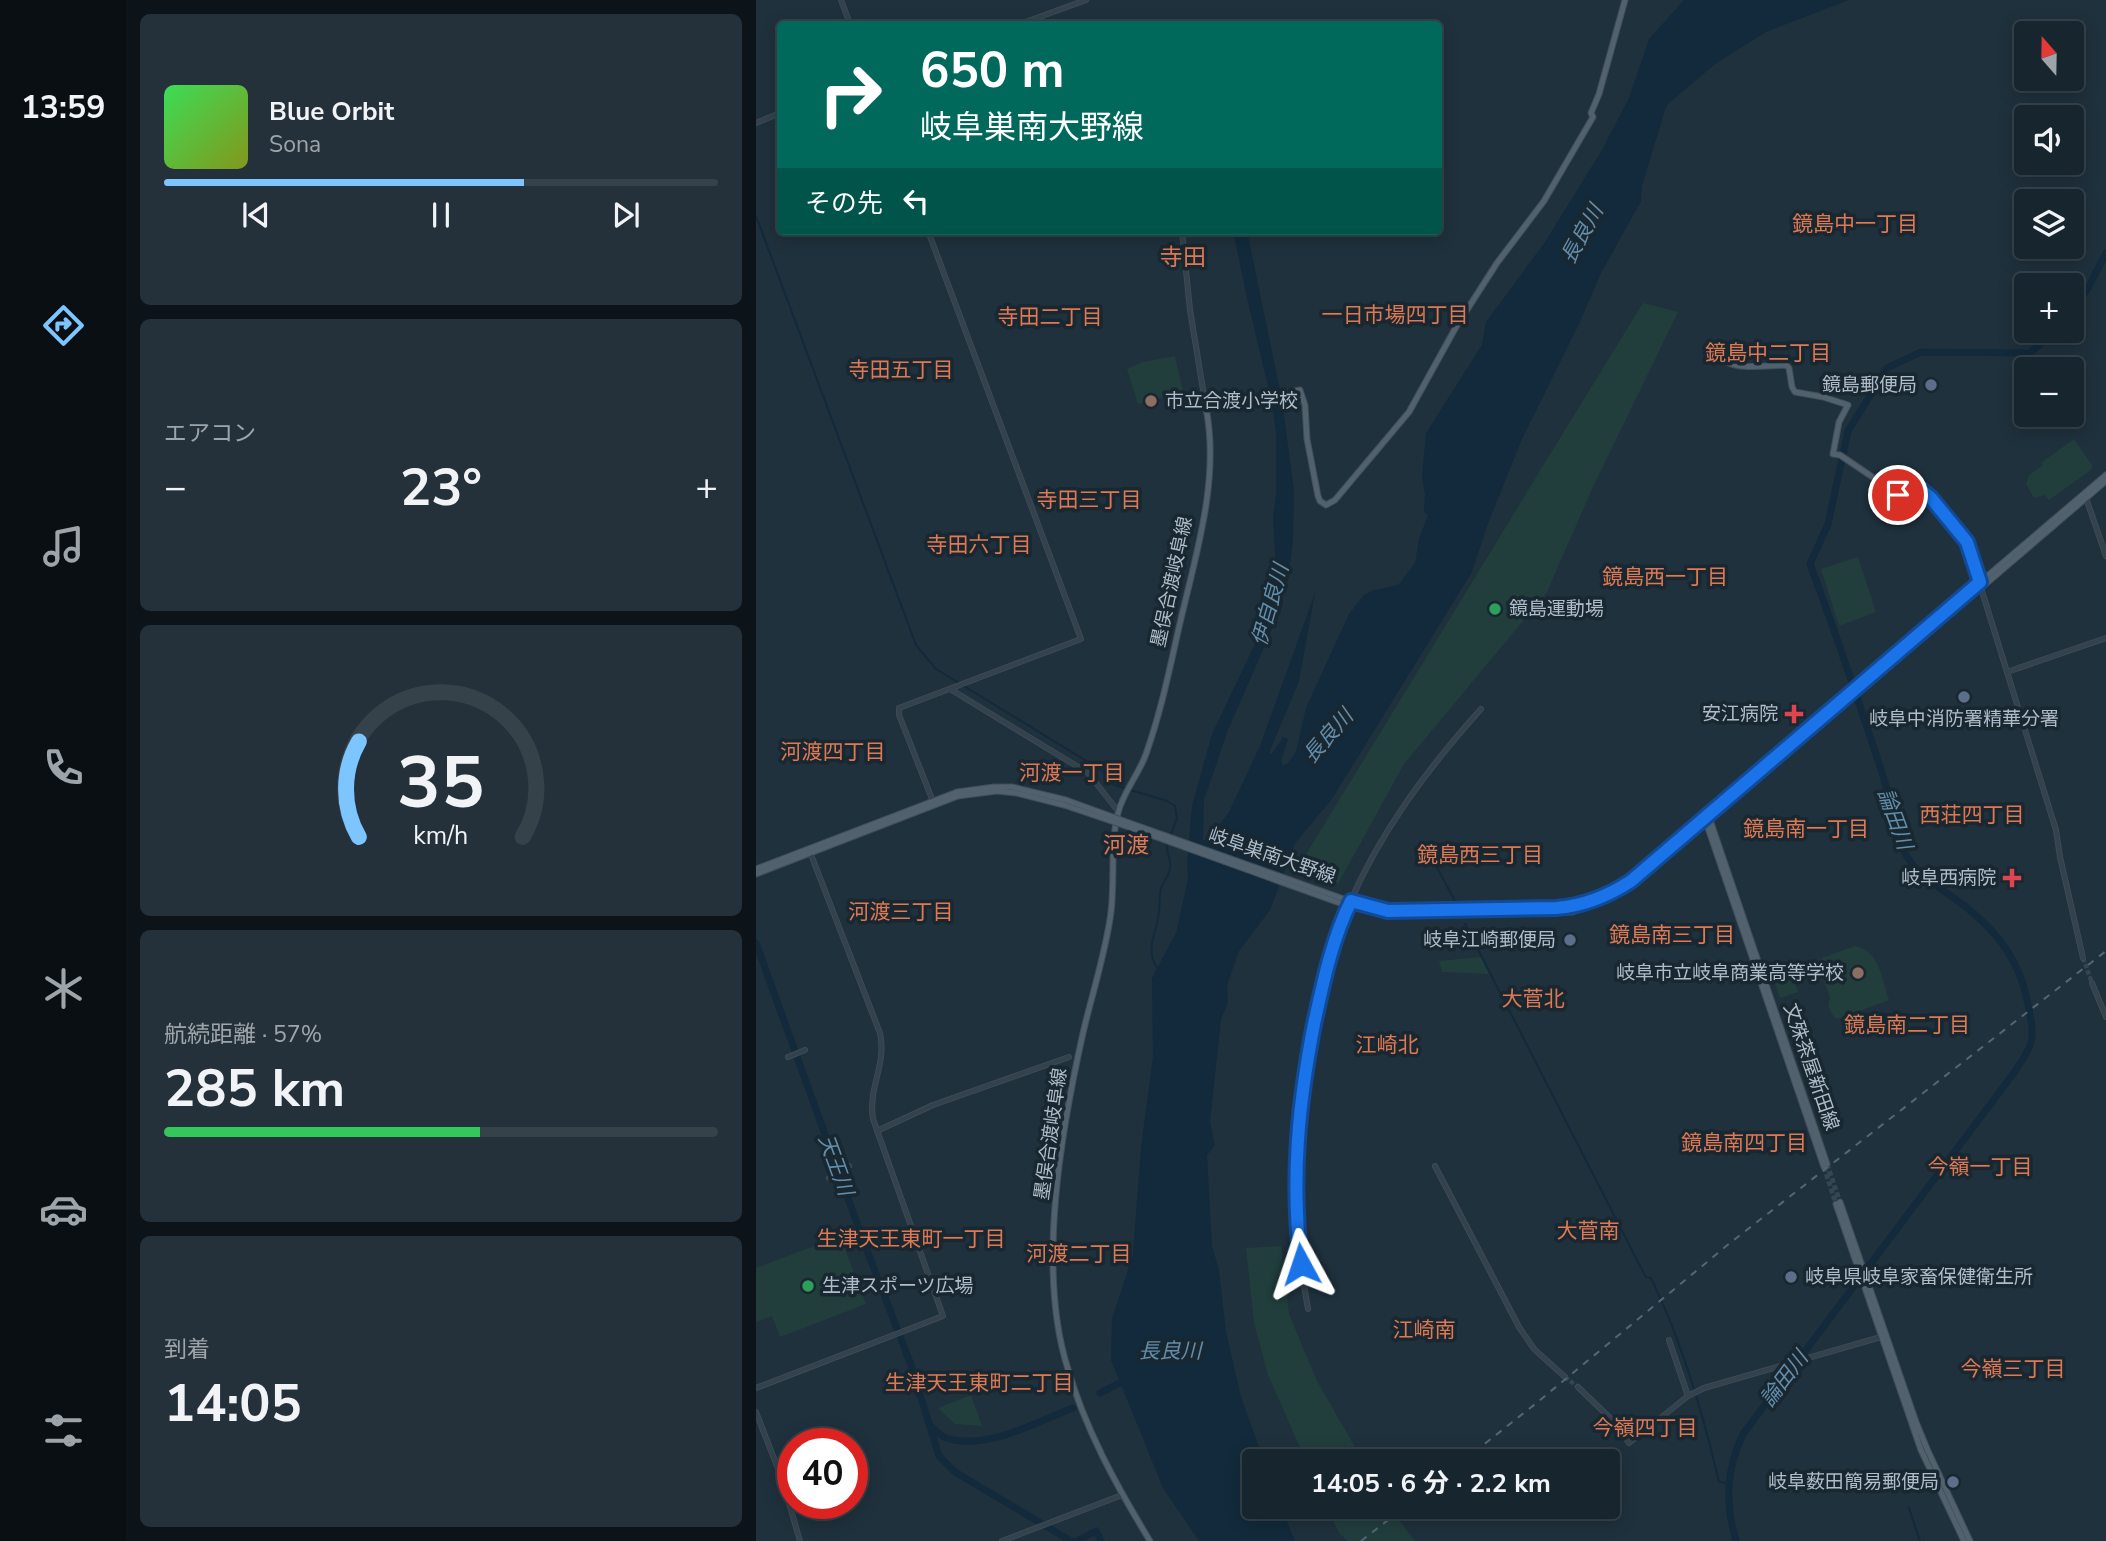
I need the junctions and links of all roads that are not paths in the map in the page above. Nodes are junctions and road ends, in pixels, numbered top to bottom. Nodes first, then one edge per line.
1 (841, 0) edge
2 (1086, 0) edge
3 (1625, 0) edge
4 (849, 21) edge
5 (1028, 21) edge
6 (777, 114) edge
7 (756, 123) edge
8 (930, 235) edge
9 (1182, 235) edge
10 (1709, 345) dead end
11 (1208, 408) junction
12 (2106, 475) edge
13 (2106, 481) edge
14 (2085, 496) junction
15 (2106, 556) edge
16 (1981, 585) junction
17 (2106, 639) edge
18 (2007, 672) junction
19 (952, 687) junction
20 (1481, 709) dead end
21 (933, 802) junction
22 (1118, 811) junction
23 (1708, 819) junction
24 (809, 850) junction
25 (756, 871) edge
26 (1347, 903) junction
27 (2083, 958) tunnel mouth
28 (2092, 983) tunnel mouth
29 (2106, 1017) edge
30 (805, 1050) dead end
31 (788, 1057) dead end
32 (1069, 1057) dead end
33 (877, 1131) junction
34 (849, 1166) dead end
35 (1435, 1166) dead end
36 (1826, 1166) tunnel mouth
37 (829, 1178) dead end
38 (1838, 1203) tunnel mouth
39 (1865, 1281) junction
40 (1308, 1309) dead end
41 (1881, 1337) junction
42 (1669, 1340) dead end
43 (1566, 1377) tunnel mouth
44 (1578, 1387) tunnel mouth
45 (756, 1388) edge
46 (1688, 1396) junction
47 (756, 1412) edge
48 (1122, 1494) junction
49 (800, 1541) edge
50 (1002, 1541) edge
51 (1150, 1541) edge
52 (1964, 1541) edge
53 (1970, 1541) edge

1 - 4 street
2 - 5 street
3 - 11 main road
6 - 7 street
8 - 19 street
9 - 11 street
10 - 16 main road
11 - 22 main road, 墨俣合渡岐阜線
12 - 14 main road, 岐阜巣南大野線
13 - 14 main road, 岐阜巣南大野線
14 - 15 street
14 - 16 main road, 岐阜巣南大野線
16 - 18 street
16 - 23 main road, 岐阜巣南大野線
17 - 18 street
18 - 27 street
19 - 21 street
19 - 22 street
20 - 26 street
21 - 24 main road, 岐阜巣南大野線
21 - 26 main road, 岐阜巣南大野線, bridge
22 - 48 main road, 墨俣合渡岐阜線
23 - 26 main road, 岐阜巣南大野線
23 - 36 main road, 文殊茶屋新田線
24 - 25 main road, 岐阜巣南大野線
24 - 33 street
26 - 40 street
28 - 29 street
30 - 31 street
32 - 33 street
33 - 45 street
34 - 37 street
35 - 43 street
38 - 39 main road
39 - 41 main road
39 - 53 main road
41 - 46 street
41 - 52 main road
42 - 46 street
44 - 46 street
47 - 49 street
48 - 50 street
48 - 51 main road, 墨俣合渡岐阜線

